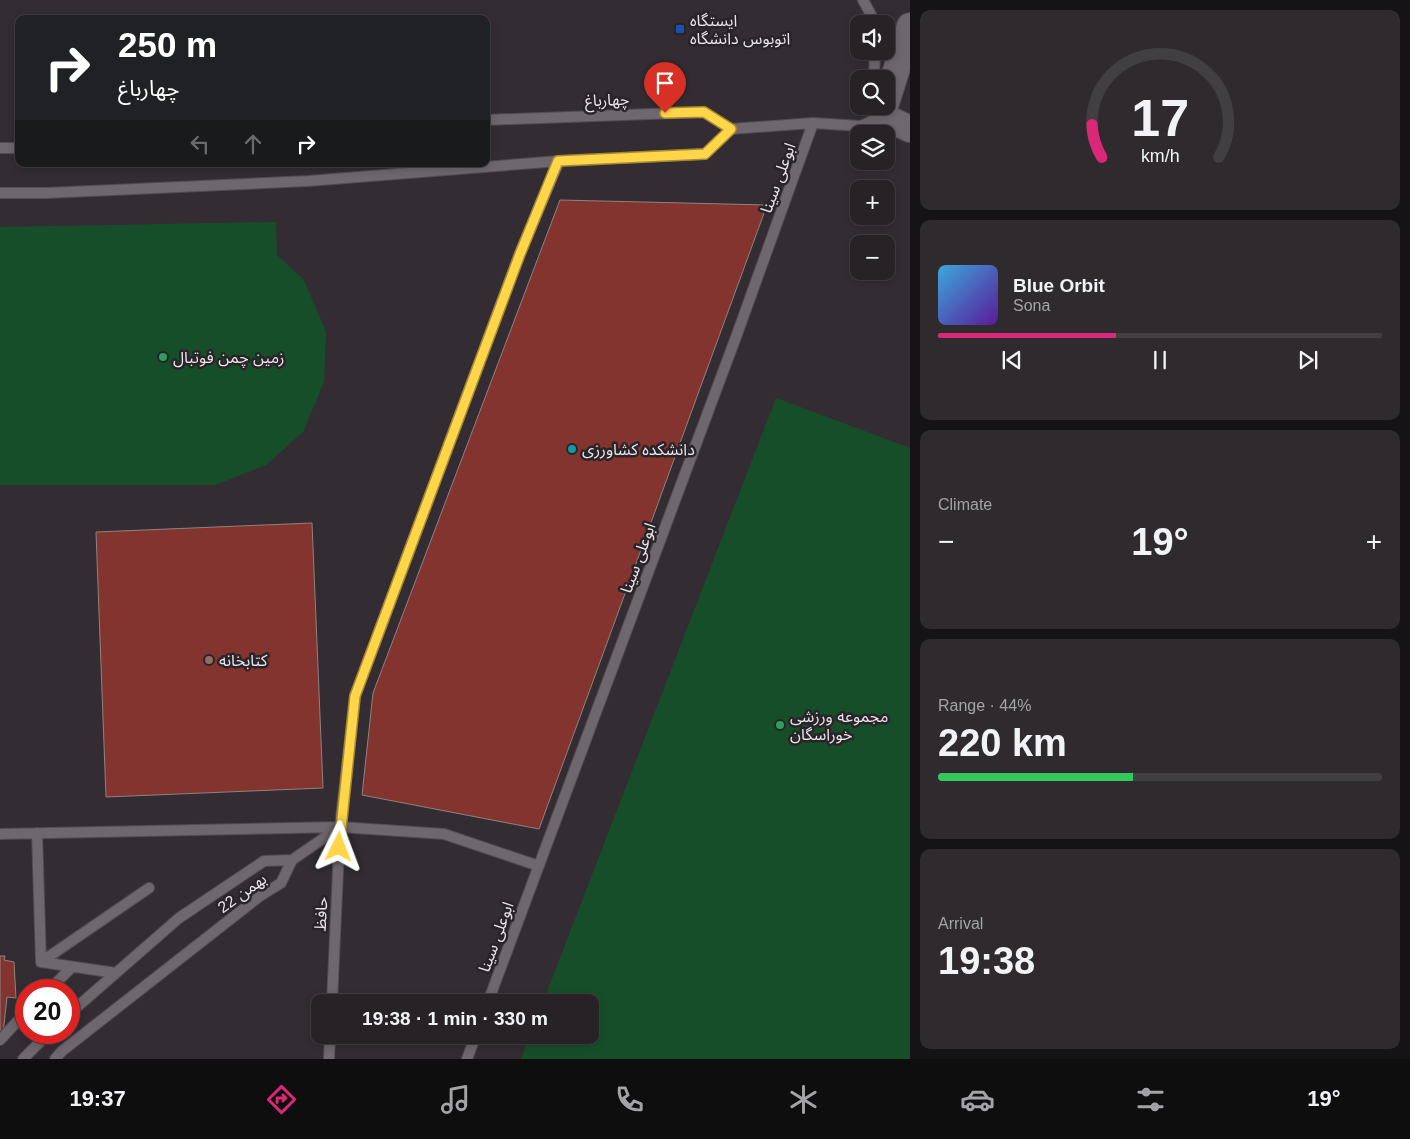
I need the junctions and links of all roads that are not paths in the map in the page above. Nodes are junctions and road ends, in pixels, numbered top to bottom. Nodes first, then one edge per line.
1 (863, 0) edge
2 (871, 15) edge
3 (910, 26) edge
4 (895, 73) edge
5 (895, 109) edge
6 (910, 111) edge
7 (875, 115) edge
8 (893, 115) edge
9 (490, 120) edge
10 (813, 123) junction
11 (910, 128) edge
12 (731, 129) junction
13 (0, 148) edge
14 (15, 148) edge
15 (558, 161) junction
16 (490, 165) edge
17 (445, 167) edge
18 (426, 168) edge
19 (0, 193) edge
20 (340, 827) junction
21 (37, 833) junction
22 (0, 834) edge
23 (292, 860) junction
24 (539, 866) junction
25 (149, 888) dead end
26 (41, 962) junction
27 (72, 967) junction
28 (116, 973) junction
29 (60, 979) edge
30 (332, 994) edge
31 (491, 994) edge
32 (80, 1004) edge
33 (15, 1024) edge
34 (0, 1040) edge
35 (38, 1044) edge
36 (330, 1044) edge
37 (473, 1044) edge
38 (23, 1059) edge
39 (55, 1059) edge
40 (329, 1059) edge
41 (467, 1059) edge

1 - 2 lane
3 - 4 street
5 - 6 street
7 - 10 lane
8 - 11 street
9 - 12 lane, چهارباغ
10 - 12 lane
10 - 24 lane, ابوعلی سینا
12 - 15 lane
13 - 14 lane
15 - 16 lane
15 - 20 lane, حافظ
17 - 18 lane
18 - 19 lane
20 - 21 lane
20 - 23 lane
20 - 24 lane
20 - 30 lane, حافظ
21 - 22 lane
21 - 26 lane
23 - 28 lane, 22 بهمن
23 - 39 lane, 22 بهمن
24 - 31 lane, ابوعلی سینا
25 - 26 lane
26 - 27 lane
27 - 28 lane
27 - 29 lane
28 - 32 lane, 22 بهمن
33 - 34 lane
35 - 38 lane
36 - 40 lane
37 - 41 lane

